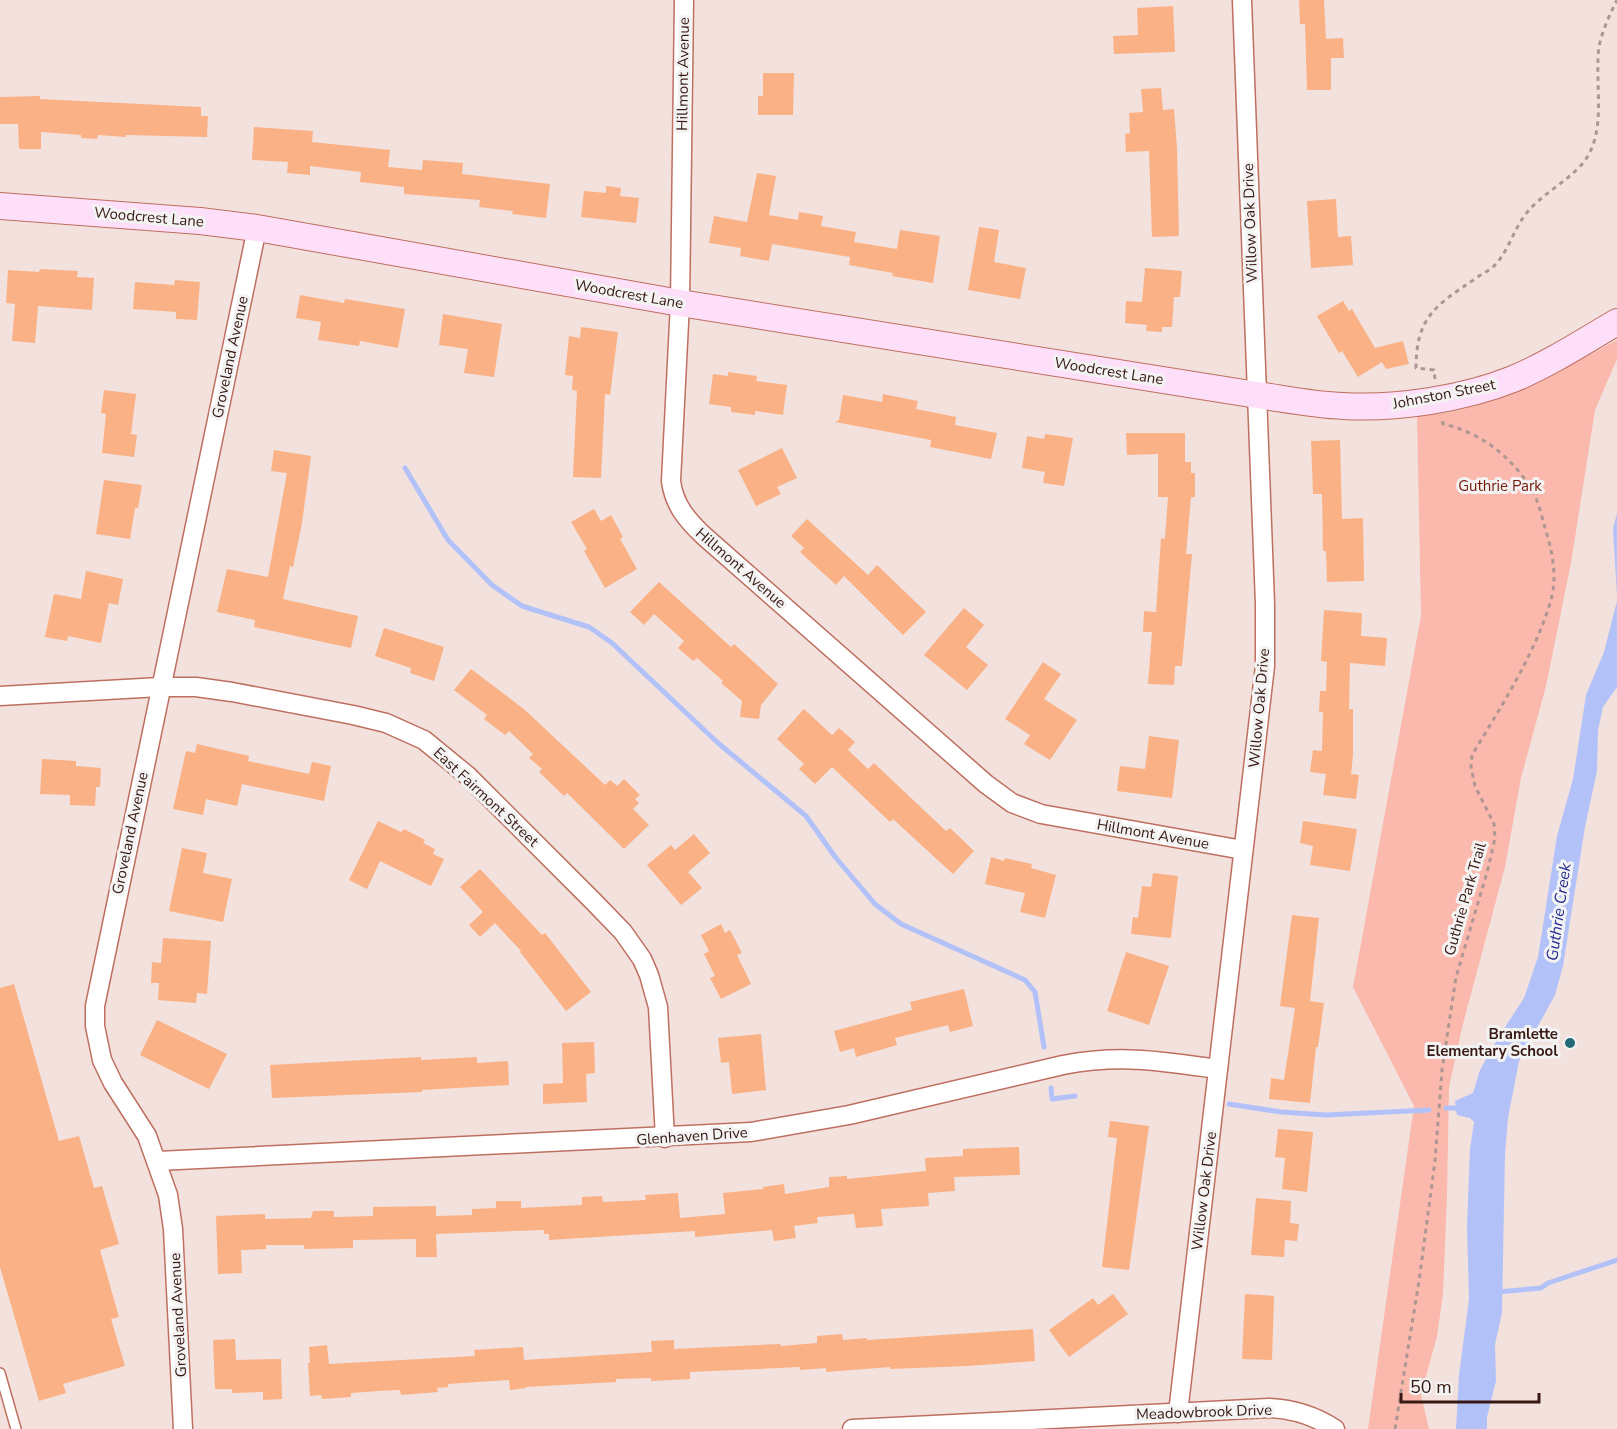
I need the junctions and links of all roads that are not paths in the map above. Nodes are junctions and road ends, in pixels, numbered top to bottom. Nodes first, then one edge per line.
1 (684, 0) edge
2 (1242, 0) edge
3 (0, 206) edge
4 (257, 228) junction
5 (680, 303) junction
6 (1617, 322) edge
7 (1257, 395) junction
8 (160, 687) junction
9 (0, 696) edge
10 (1244, 850) junction
11 (1218, 1069) junction
12 (665, 1138) junction
13 (158, 1161) junction
14 (0, 1373) edge
15 (1178, 1413) junction
16 (16, 1429) edge
17 (183, 1429) edge
18 (852, 1429) edge
19 (1335, 1429) edge

1 - 5 street, Hillmont Avenue
2 - 7 street, Willow Oak Drive
3 - 4 street, Woodcrest Lane
4 - 5 street, Woodcrest Lane
4 - 8 street, Groveland Avenue
5 - 7 street, Woodcrest Lane
5 - 10 street, Hillmont Avenue
6 - 7 street, Johnston Street
7 - 10 street, Willow Oak Drive
8 - 9 street, East Fairmont Street
8 - 12 street, East Fairmont Street
8 - 13 street, Groveland Avenue
10 - 11 street, Willow Oak Drive
11 - 12 street, Glenhaven Drive
11 - 15 street, Willow Oak Drive
12 - 13 street, Glenhaven Drive
13 - 17 street, Groveland Avenue
14 - 16 lane
15 - 18 street, Meadowbrook Drive
15 - 19 street, Meadowbrook Drive

